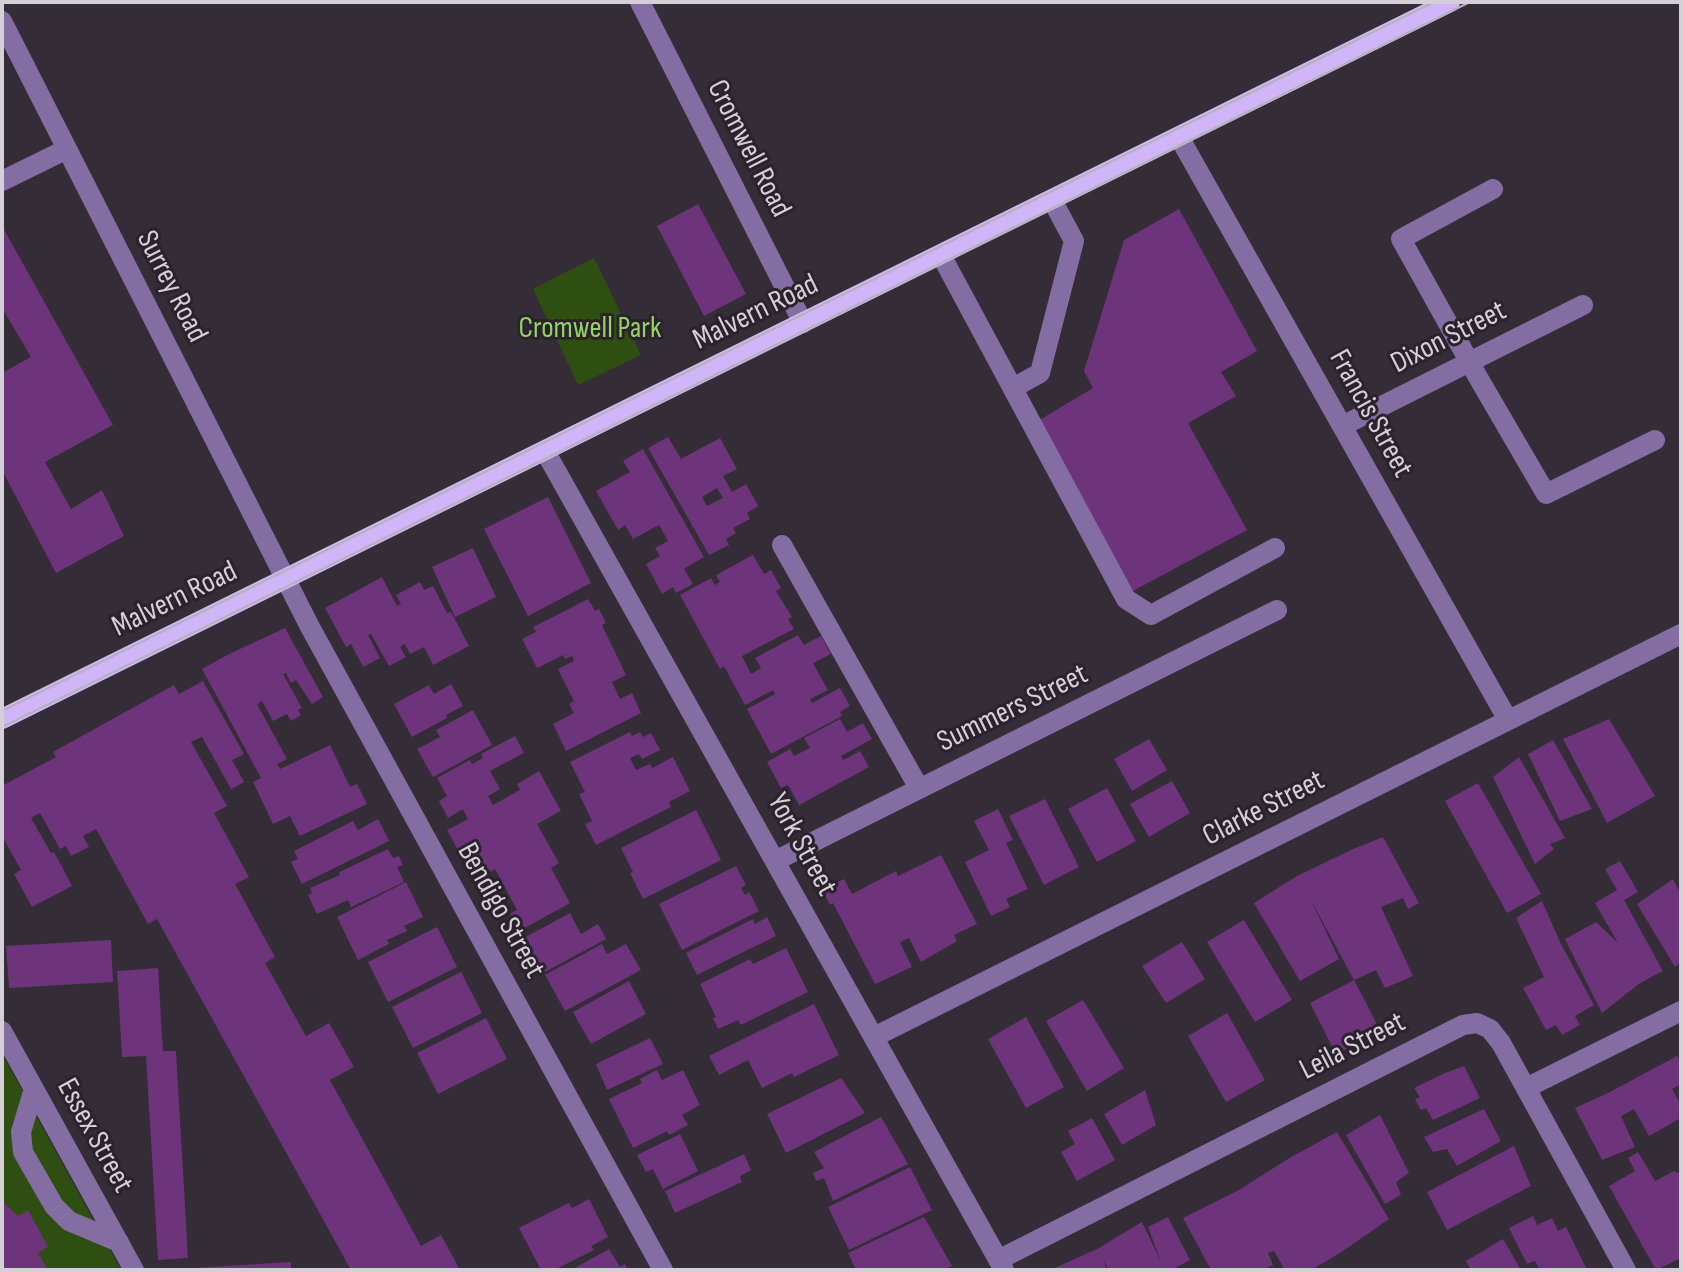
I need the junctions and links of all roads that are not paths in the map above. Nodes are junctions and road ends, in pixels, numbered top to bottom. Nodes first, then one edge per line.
1 (640, 2) edge
2 (1450, 2) edge
3 (2, 21) edge
4 (1179, 137) junction
5 (67, 149) junction
6 (2, 181) edge
7 (1493, 189) dead end
8 (1052, 200) junction
9 (941, 255) junction
10 (1583, 305) dead end
11 (803, 323) junction
12 (1469, 362) junction
13 (1013, 388) junction
14 (1342, 426) junction
15 (1655, 440) dead end
16 (545, 451) junction
17 (782, 545) dead end
18 (1275, 548) dead end
19 (286, 579) junction
20 (1277, 610) dead end
21 (1681, 634) edge
22 (2, 719) edge
23 (1508, 720) junction
24 (919, 788) junction
25 (775, 861) junction
26 (1681, 1011) edge
27 (2, 1031) edge
28 (874, 1037) junction
29 (1526, 1088) junction
30 (34, 1089) junction
31 (119, 1242) junction
32 (1001, 1265) edge
33 (134, 1270) edge
34 (663, 1270) edge
35 (1626, 1270) edge

1 - 11 street, Cromwell Road
2 - 4 main road, Malvern Road
3 - 5 street, Surrey Road
4 - 8 main road, Malvern Road
4 - 14 street, Francis Street
5 - 6 street
5 - 19 street, Surrey Road
7 - 12 street
8 - 9 main road, Malvern Road
8 - 13 street
9 - 11 main road, Malvern Road
9 - 13 street
10 - 12 street, Dixon Street
11 - 16 main road, Malvern Road
12 - 14 street, Dixon Street
12 - 15 street
13 - 18 street
14 - 23 street, Francis Street
16 - 19 main road, Malvern Road
16 - 25 street, York Street
17 - 24 street
19 - 22 main road, Malvern Road
19 - 34 street, Bendigo Street
20 - 24 street, Summers Street
21 - 23 street, Clarke Street
23 - 28 street, Clarke Street
24 - 25 street, Summers Street
25 - 28 street, York Street
26 - 29 street
27 - 30 street, Essex Street
28 - 32 street, York Street
29 - 32 street, Leila Street
29 - 35 street, Leila Street
30 - 31 street, Essex Street
30 - 31 street
31 - 33 street, Essex Street

